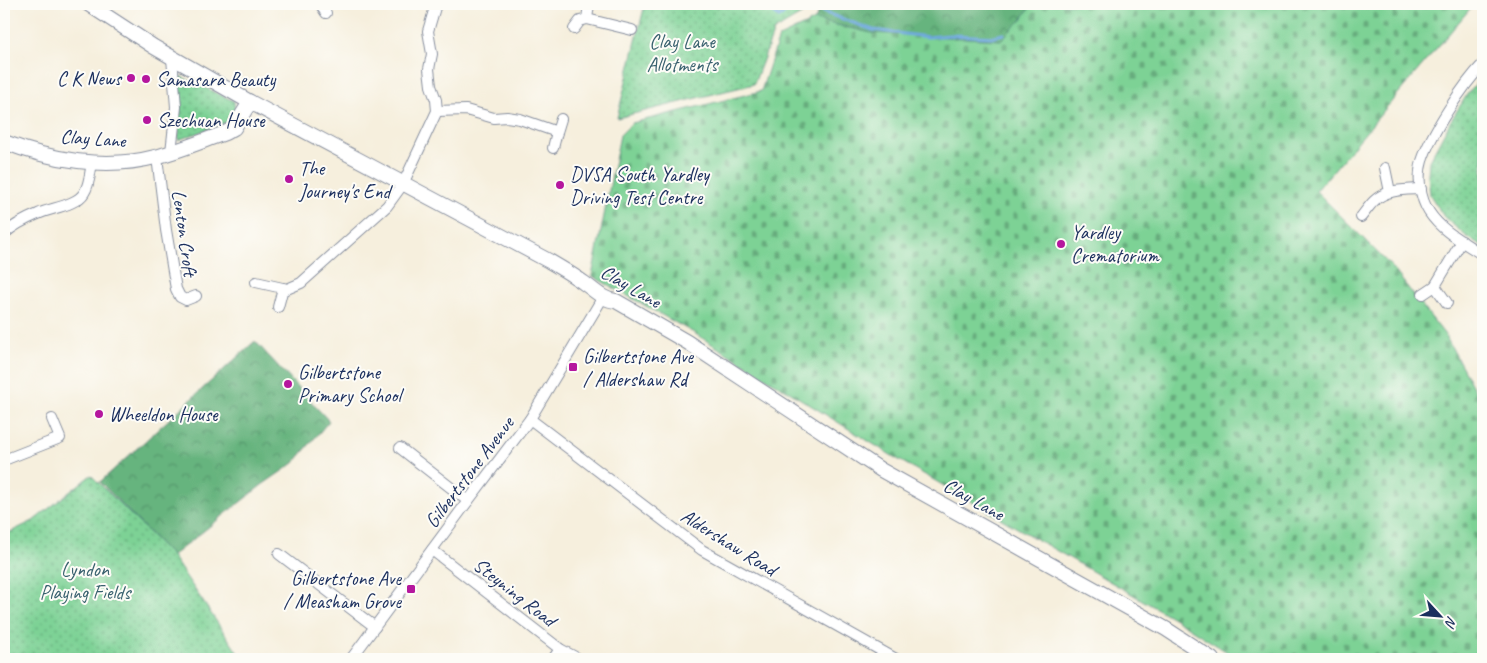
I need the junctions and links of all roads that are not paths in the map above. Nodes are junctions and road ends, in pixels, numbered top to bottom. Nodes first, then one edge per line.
1 (88, 4) edge
2 (320, 4) edge
3 (436, 4) edge
4 (588, 4) edge
5 (326, 13) dead end
6 (587, 19) junction
7 (574, 29) dead end
8 (632, 30) dead end
9 (172, 58) junction
10 (1483, 66) edge
11 (250, 102) junction
12 (437, 111) junction
13 (561, 119) dead end
14 (557, 132) junction
15 (4, 142) edge
16 (553, 148) dead end
17 (171, 152) junction
18 (157, 157) junction
19 (92, 162) junction
20 (1385, 168) dead end
21 (403, 184) junction
22 (1421, 189) junction
23 (1390, 192) junction
24 (1361, 218) dead end
25 (4, 234) edge
26 (1462, 241) junction
27 (1483, 254) edge
28 (256, 282) dead end
29 (1435, 286) junction
30 (283, 288) junction
31 (1423, 294) dead end
32 (196, 296) dead end
33 (603, 297) junction
34 (1447, 303) dead end
35 (278, 307) dead end
36 (52, 419) dead end
37 (530, 419) junction
38 (400, 448) dead end
39 (4, 460) edge
40 (468, 501) junction
41 (432, 550) junction
42 (279, 554) dead end
43 (375, 627) junction
44 (560, 649) junction
45 (350, 659) edge
46 (554, 659) edge
47 (579, 659) edge
48 (896, 659) edge
49 (1212, 659) edge

1 - 9 street
2 - 5 street
3 - 12 street
4 - 6 street
6 - 7 street
6 - 8 street
9 - 11 street
9 - 17 street
10 - 22 street
11 - 17 street, Clay Lane
11 - 21 street, Clay Lane
12 - 14 street
12 - 21 street
13 - 14 street
14 - 16 street
15 - 19 street, Clay Lane
17 - 18 street, Clay Lane
18 - 19 street, Clay Lane
18 - 32 street, Lenton Croft
19 - 25 street
20 - 23 street
21 - 30 street
21 - 33 street, Clay Lane
22 - 23 street
22 - 26 street
23 - 24 street
26 - 27 street
26 - 29 street
28 - 30 street
29 - 31 street
29 - 34 street
30 - 35 street
33 - 37 street, Gilbertstone Avenue
33 - 49 street, Clay Lane
36 - 39 street
37 - 40 street, Gilbertstone Avenue
37 - 48 street, Aldershaw Road
38 - 40 street
40 - 41 street, Gilbertstone Avenue
41 - 43 street, Gilbertstone Avenue
41 - 44 street, Steyning Road
42 - 43 street
43 - 45 street, Gilbertstone Avenue
44 - 46 street
44 - 47 street, Steyning Road

